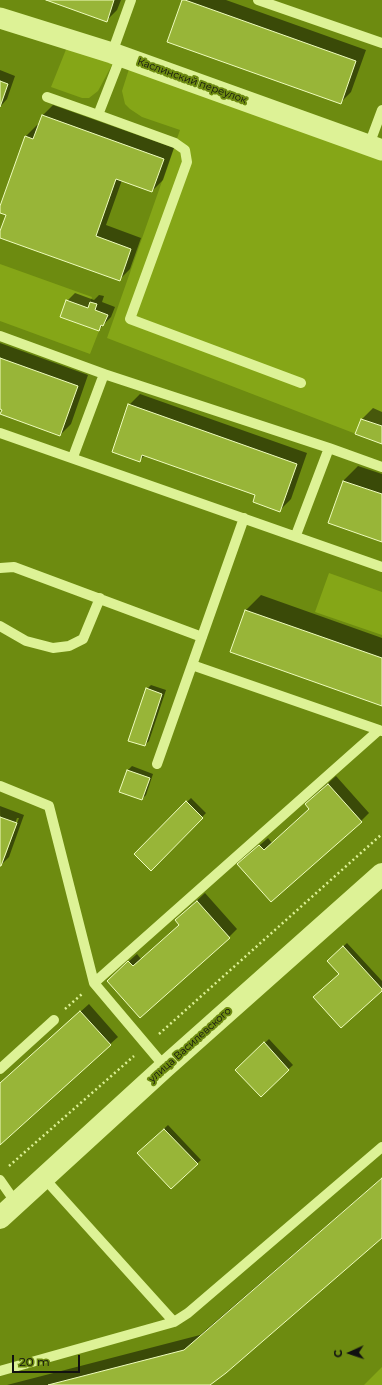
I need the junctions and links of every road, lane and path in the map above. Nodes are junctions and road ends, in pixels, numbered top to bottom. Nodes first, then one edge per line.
1 (131, 0) edge
2 (258, 0) edge
3 (0, 18) edge
4 (382, 43) edge
5 (117, 54) junction
6 (47, 97) dead end
7 (382, 110) edge
8 (98, 115) junction
9 (376, 148) edge
10 (0, 336) edge
11 (104, 374) junction
12 (301, 383) dead end
13 (0, 433) edge
14 (329, 448) junction
15 (73, 457) junction
16 (382, 467) edge
17 (244, 518) junction
18 (296, 536) junction
19 (382, 567) edge
20 (0, 568) edge
21 (100, 598) junction
22 (0, 626) edge
23 (202, 637) junction
24 (192, 665) junction
25 (381, 731) edge
26 (156, 764) dead end
27 (0, 786) edge
28 (382, 834) edge
29 (382, 874) edge
30 (94, 983) junction
31 (79, 996) dead end
32 (74, 1000) dead end
33 (54, 1020) dead end
34 (146, 1046) junction
35 (165, 1067) junction
36 (0, 1069) edge
37 (382, 1147) edge
38 (6, 1168) dead end
39 (44, 1178) junction
40 (0, 1180) edge
41 (16, 1203) junction
42 (0, 1218) edge
43 (174, 1322) junction
44 (0, 1370) edge

1 - 5 lane
2 - 4 lane
3 - 5 street, Каслинский переулок
5 - 8 lane
5 - 9 street, Каслинский переулок
6 - 8 lane
7 - 9 lane
8 - 12 lane
10 - 11 lane
11 - 14 lane
11 - 15 lane
13 - 15 lane
14 - 16 lane
14 - 18 lane
15 - 17 lane
17 - 18 lane
17 - 23 lane
18 - 19 lane
20 - 21 lane
21 - 22 lane
21 - 23 lane
23 - 24 lane
24 - 25 lane
24 - 26 lane
25 - 30 lane
27 - 30 lane
28 - 34 path
29 - 35 street, улица Василевского
30 - 34 lane
31 - 32 path
33 - 36 lane
34 - 35 lane
34 - 38 path
35 - 39 street, улица Василевского
37 - 43 lane
39 - 41 street, улица Василевского
39 - 43 lane
40 - 41 lane
41 - 42 street, улица Василевского
43 - 44 lane

